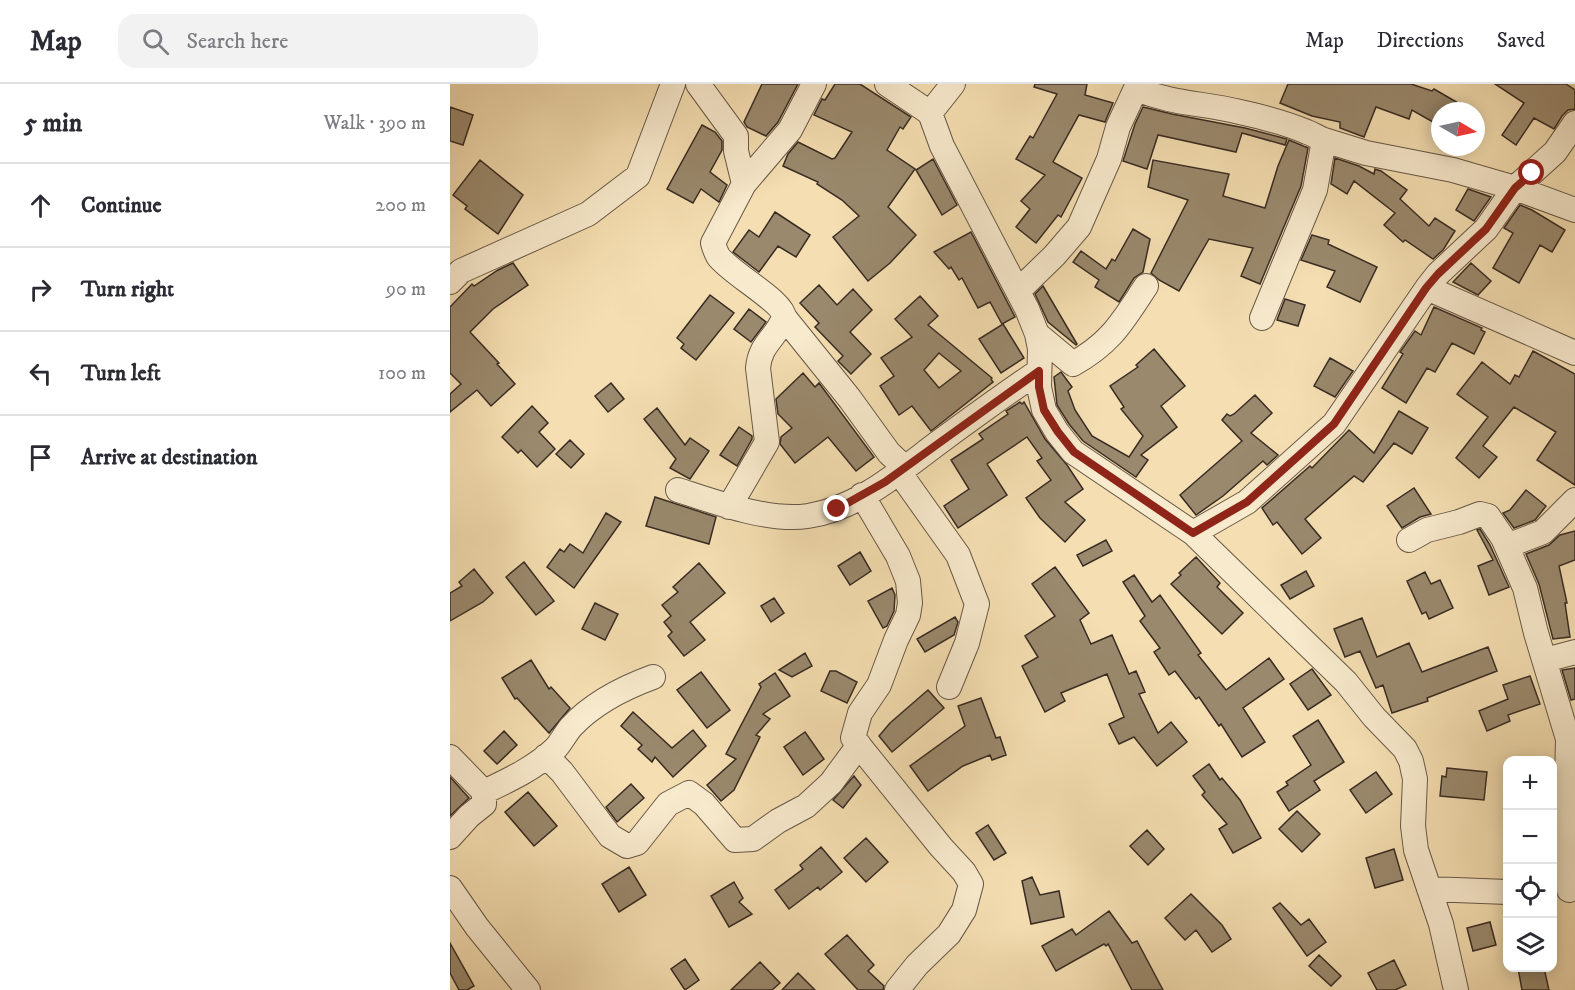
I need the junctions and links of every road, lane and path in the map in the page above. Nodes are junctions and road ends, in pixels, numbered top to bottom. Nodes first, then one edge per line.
1 (673, 84) edge
2 (699, 84) edge
3 (814, 84) edge
4 (887, 84) edge
5 (953, 84) edge
6 (1137, 86) edge
7 (930, 114) junction
8 (1575, 123) edge
9 (1324, 140) junction
10 (744, 184) junction
11 (1515, 188) junction
12 (1575, 210) edge
13 (450, 282) edge
14 (1146, 286) dead end
15 (1426, 288) junction
16 (1018, 291) junction
17 (784, 317) junction
18 (1262, 318) dead end
19 (1037, 334) junction
20 (1575, 353) edge
21 (1039, 371) junction
22 (902, 470) junction
23 (678, 490) dead end
24 (861, 495) junction
25 (1575, 500) edge
26 (729, 507) junction
27 (1193, 533) junction
28 (1409, 540) dead end
29 (1507, 546) junction
30 (1575, 652) edge
31 (1545, 660) junction
32 (653, 677) dead end
33 (949, 687) dead end
34 (859, 745) junction
35 (546, 756) junction
36 (450, 757) edge
37 (484, 792) junction
38 (450, 837) edge
39 (450, 888) edge
40 (1429, 890) junction
41 (1566, 890) edge
42 (1503, 892) edge
43 (528, 990) edge
44 (897, 990) edge
45 (1456, 990) edge

1 - 13 street
2 - 10 street
3 - 10 street
4 - 7 street
5 - 7 street
6 - 9 street
6 - 16 street
7 - 16 street
8 - 11 street
9 - 11 street
9 - 18 street
10 - 17 street
11 - 12 street
11 - 15 street
14 - 19 street
15 - 20 street
15 - 27 street
16 - 19 street
17 - 22 street
17 - 26 street
19 - 21 street
21 - 22 street
21 - 27 street
22 - 24 street
22 - 33 street
23 - 26 street
24 - 26 street
24 - 34 street
25 - 29 street
27 - 40 street
28 - 29 street
29 - 31 street
30 - 31 street
31 - 41 street
32 - 35 street
34 - 35 street
34 - 44 street
35 - 37 street
36 - 37 street
37 - 38 street
39 - 43 street
40 - 42 street
40 - 45 street

